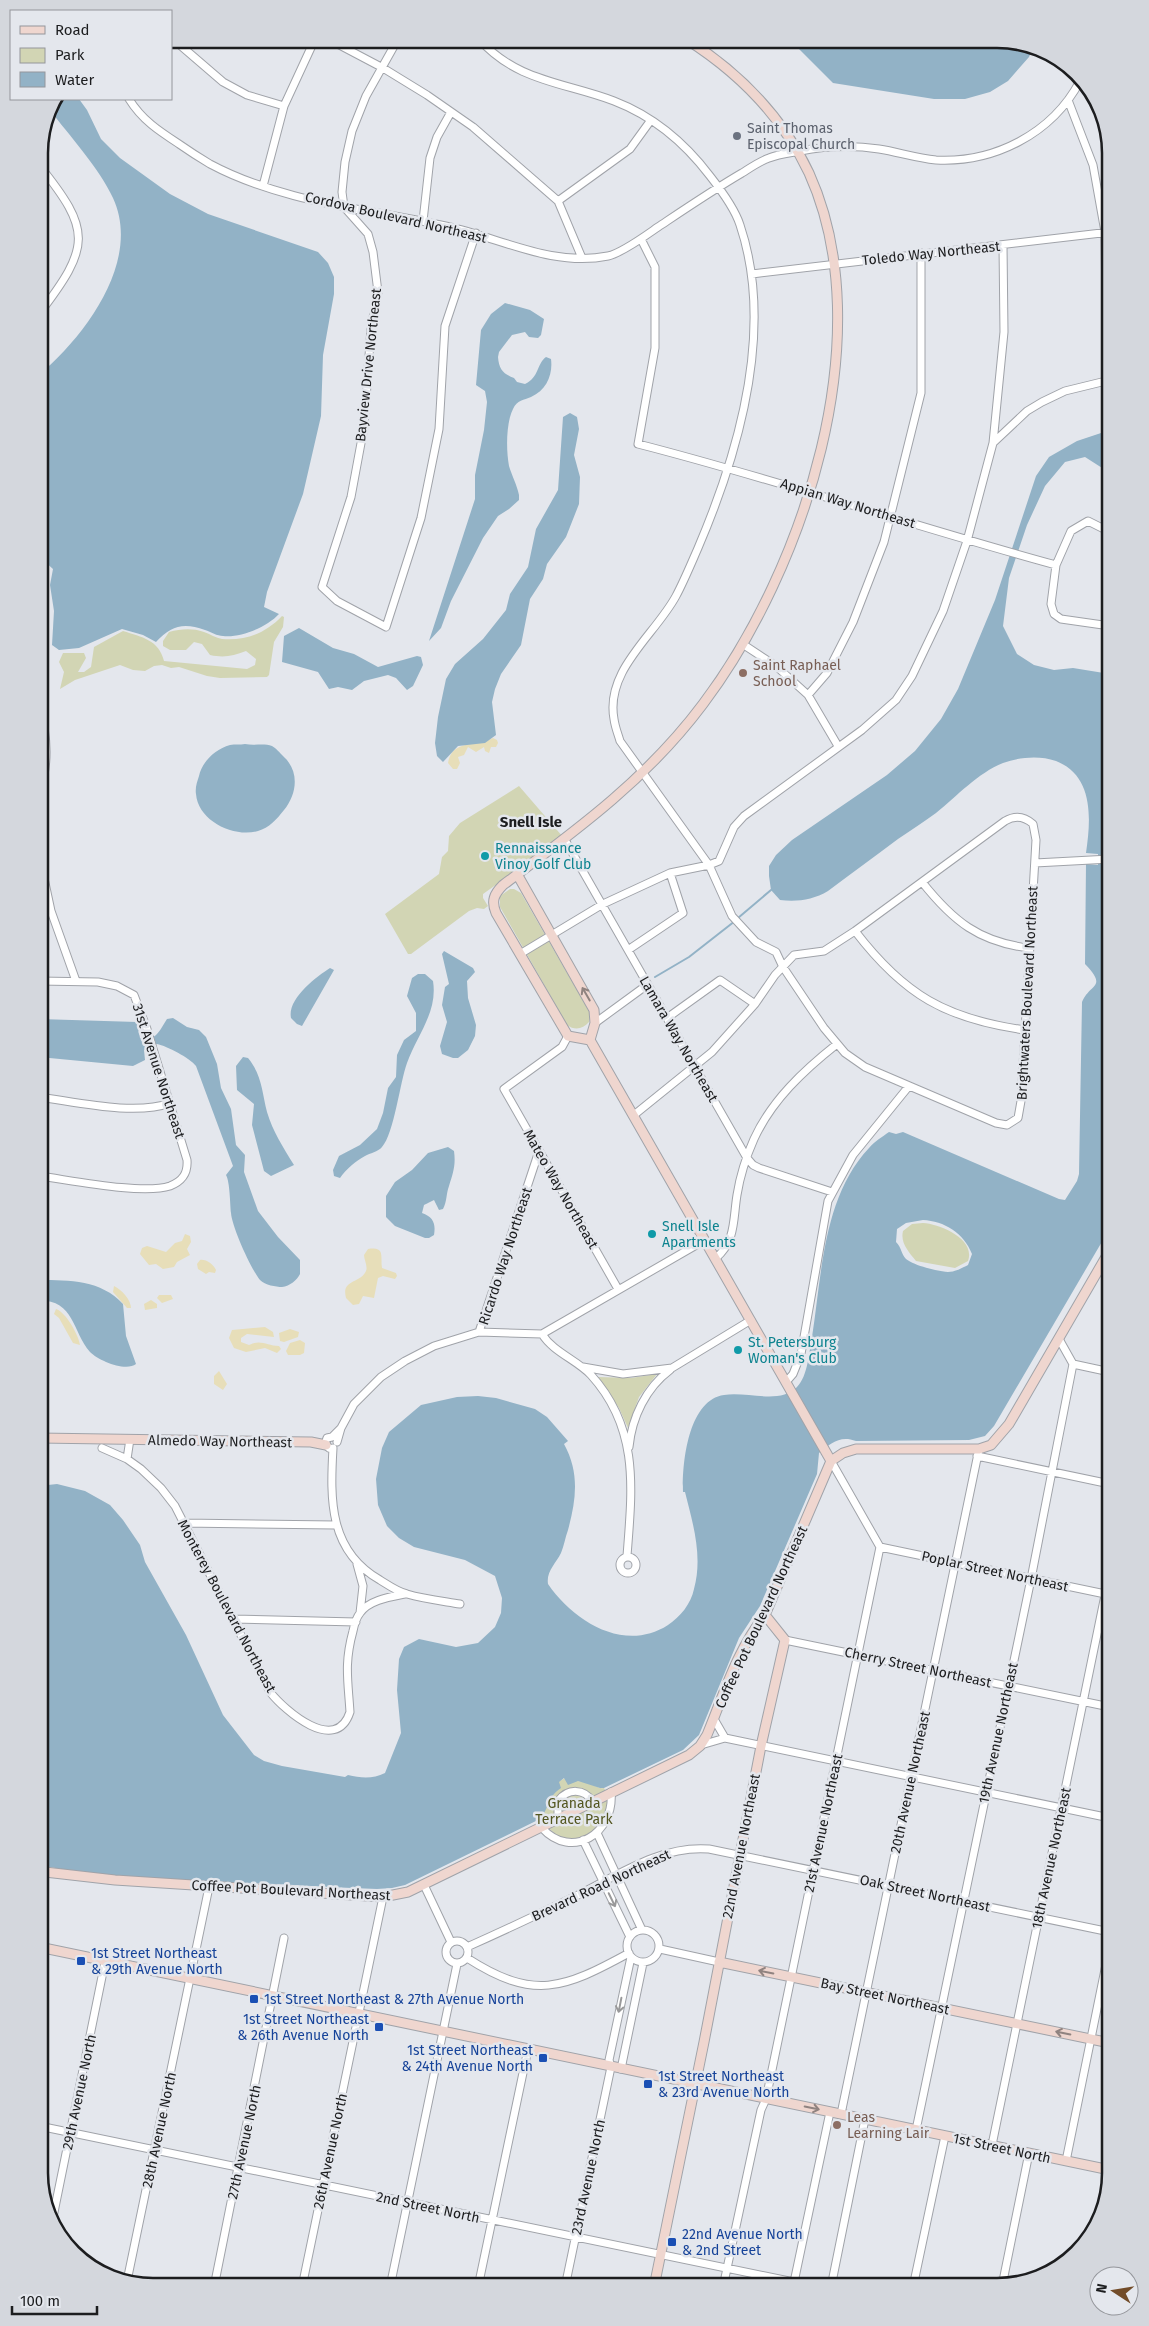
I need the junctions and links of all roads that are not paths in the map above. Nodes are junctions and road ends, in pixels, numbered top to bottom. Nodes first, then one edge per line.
1 (183, 48) edge
2 (311, 48) edge
3 (345, 48) edge
4 (393, 48) edge
5 (489, 48) edge
6 (700, 48) edge
7 (383, 68) junction
8 (1077, 86) edge
9 (130, 100) edge
10 (1068, 100) junction
11 (284, 106) junction
12 (451, 112) junction
13 (650, 120) junction
14 (797, 152) junction
15 (48, 178) edge
16 (263, 186) junction
17 (718, 187) junction
18 (558, 200) junction
19 (1102, 205) edge
20 (344, 207) junction
21 (423, 221) junction
22 (476, 233) junction
23 (1102, 233) edge
24 (641, 238) junction
25 (1003, 245) junction
26 (921, 254) junction
27 (582, 258) junction
28 (834, 264) junction
29 (752, 274) junction
30 (48, 301) edge
31 (1102, 383) edge
32 (993, 443) junction
33 (729, 468) junction
34 (810, 492) junction
35 (890, 515) junction
36 (1102, 528) edge
37 (967, 541) junction
38 (1056, 565) junction
39 (1102, 625) edge
40 (744, 645) junction
41 (808, 695) junction
42 (838, 746) junction
43 (643, 773) junction
44 (565, 840) junction
45 (1102, 859) edge
46 (1035, 863) junction
47 (709, 865) junction
48 (670, 873) junction
49 (517, 874) junction
50 (922, 882) junction
51 (48, 901) edge
52 (603, 904) junction
53 (855, 931) junction
54 (551, 934) junction
55 (1030, 948) junction
56 (628, 950) junction
57 (776, 952) junction
58 (520, 954) junction
59 (794, 955) junction
60 (783, 967) junction
61 (48, 981) edge
62 (76, 981) junction
63 (647, 985) junction
64 (755, 1004) junction
65 (666, 1018) junction
66 (594, 1023) junction
67 (1025, 1030) junction
68 (568, 1036) junction
69 (590, 1040) junction
70 (836, 1044) junction
71 (695, 1067) junction
72 (909, 1086) junction
73 (48, 1098) edge
74 (170, 1103) junction
75 (634, 1115) junction
76 (540, 1151) junction
77 (747, 1158) junction
78 (48, 1177) edge
79 (832, 1192) junction
80 (705, 1240) junction
81 (716, 1258) junction
82 (1102, 1264) edge
83 (618, 1290) junction
84 (751, 1320) junction
85 (479, 1332) junction
86 (542, 1334) junction
87 (1058, 1339) junction
88 (1073, 1364) junction
89 (583, 1367) junction
90 (672, 1368) junction
91 (1102, 1370) edge
92 (786, 1382) junction
93 (48, 1438) edge
94 (130, 1439) junction
95 (331, 1442) junction
96 (102, 1448) dead end
97 (629, 1453) junction
98 (978, 1453) junction
99 (127, 1459) junction
100 (831, 1461) junction
101 (1052, 1472) junction
102 (1102, 1482) edge
103 (183, 1523) junction
104 (335, 1525) junction
105 (880, 1547) junction
106 (627, 1556) dead end
107 (357, 1563) junction
108 (955, 1563) junction
109 (1031, 1578) junction
110 (1102, 1593) edge
111 (405, 1594) junction
112 (460, 1604) dead end
113 (360, 1613) junction
114 (765, 1615) junction
115 (233, 1619) junction
116 (1102, 1620) edge
117 (356, 1622) junction
118 (785, 1640) junction
119 (858, 1655) junction
120 (933, 1670) junction
121 (1008, 1686) junction
122 (1083, 1701) junction
123 (1102, 1705) edge
124 (714, 1719) junction
125 (725, 1738) junction
126 (700, 1745) junction
127 (761, 1746) junction
128 (836, 1762) junction
129 (911, 1777) junction
130 (611, 1792) junction
131 (986, 1793) junction
132 (593, 1802) junction
133 (1061, 1808) junction
134 (1102, 1816) edge
135 (558, 1819) junction
136 (542, 1828) junction
137 (597, 1833) junction
138 (583, 1840) junction
139 (739, 1855) junction
140 (813, 1870) junction
141 (48, 1872) edge
142 (618, 1875) junction
143 (604, 1883) junction
144 (424, 1885) junction
145 (888, 1886) junction
146 (209, 1887) junction
147 (383, 1897) junction
148 (965, 1902) junction
149 (1039, 1917) junction
150 (642, 1930) junction
151 (1102, 1930) edge
152 (630, 1937) junction
153 (284, 1938) dead end
154 (451, 1942) junction
155 (467, 1947) junction
156 (660, 1948) junction
157 (48, 1950) edge
158 (630, 1955) junction
159 (467, 1958) junction
160 (106, 1962) junction
161 (719, 1962) junction
162 (643, 1963) junction
163 (457, 1964) junction
164 (791, 1977) junction
165 (190, 1980) junction
166 (1102, 1985) edge
167 (866, 1993) junction
168 (274, 1997) junction
169 (941, 2008) junction
170 (359, 2014) junction
171 (1017, 2024) junction
172 (442, 2032) junction
173 (1091, 2039) junction
174 (1102, 2041) edge
175 (528, 2049) junction
176 (611, 2067) junction
177 (621, 2069) junction
178 (696, 2084) junction
179 (766, 2099) junction
180 (830, 2112) junction
181 (841, 2114) junction
182 (865, 2119) junction
183 (48, 2128) edge
184 (916, 2130) junction
185 (70, 2133) junction
186 (945, 2136) junction
187 (992, 2145) junction
188 (154, 2150) junction
189 (1029, 2153) junction
190 (1066, 2161) junction
191 (239, 2168) junction
192 (1102, 2168) edge
193 (323, 2185) junction
194 (407, 2202) junction
195 (54, 2210) edge
196 (492, 2220) junction
197 (576, 2237) junction
198 (660, 2255) junction
199 (727, 2268) junction
200 (128, 2275) edge
201 (216, 2278) edge
202 (304, 2278) edge
203 (392, 2278) edge
204 (480, 2278) edge
205 (567, 2278) edge
206 (656, 2278) edge
207 (725, 2278) edge
208 (766, 2278) edge
209 (795, 2278) edge
210 (833, 2278) edge
211 (916, 2278) edge
212 (1004, 2278) edge

1 - 11 street
2 - 11 street
3 - 7 street
4 - 7 street
5 - 13 street, Brightwaters Boulevard Northeast
6 - 14 street
7 - 12 street
7 - 20 street
8 - 10 street, Cordova Boulevard Northeast
9 - 16 street, Cordova Boulevard Northeast
10 - 14 street, Cordova Boulevard Northeast
10 - 19 street
11 - 16 street
12 - 18 street
12 - 21 street
13 - 17 street, Brightwaters Boulevard Northeast
13 - 18 street
14 - 17 street, Cordova Boulevard Northeast
14 - 28 street
15 - 30 street
16 - 20 street, Cordova Boulevard Northeast
17 - 24 street, Cordova Boulevard Northeast
17 - 29 street, Brightwaters Boulevard Northeast
18 - 27 street
20 - 21 street, Cordova Boulevard Northeast
20 - 22 street, Bayview Drive Northeast
21 - 22 street, Cordova Boulevard Northeast
22 - 27 street, Cordova Boulevard Northeast
23 - 25 street, Toledo Way Northeast
24 - 27 street, Cordova Boulevard Northeast
24 - 33 street, Appian Way Northeast
25 - 26 street, Toledo Way Northeast
25 - 32 street
26 - 28 street, Toledo Way Northeast
26 - 35 street
28 - 29 street, Toledo Way Northeast
28 - 34 street
29 - 33 street, Brightwaters Boulevard Northeast
31 - 32 street
32 - 37 street
33 - 34 street, Appian Way Northeast
33 - 43 street, Brightwaters Boulevard Northeast
34 - 35 street, Appian Way Northeast
34 - 40 street
35 - 37 street, Appian Way Northeast
35 - 41 street
36 - 38 street
37 - 38 street, Appian Way Northeast
37 - 42 street
38 - 39 street
40 - 41 street
40 - 43 street
41 - 42 street
42 - 47 street
43 - 44 street
43 - 47 street, Brightwaters Boulevard Northeast
44 - 49 street
44 - 52 street, Lamara Way Northeast
45 - 46 street
46 - 50 street, Brightwaters Boulevard Northeast
46 - 55 street, Brightwaters Boulevard Northeast
47 - 48 street
47 - 57 street, Brightwaters Boulevard Northeast
48 - 52 street
48 - 56 street
49 - 54 street
49 - 58 street
50 - 53 street, Brightwaters Boulevard Northeast
50 - 55 street
51 - 62 street
52 - 54 street
52 - 56 street, Lamara Way Northeast
53 - 59 street, Brightwaters Boulevard Northeast
53 - 67 street
54 - 58 street
66 -> 54 street
55 - 67 street, Brightwaters Boulevard Northeast
56 - 63 street, Lamara Way Northeast
57 - 59 street, Brightwaters Boulevard Northeast
57 - 60 street
58 - 68 street
59 - 60 street
60 - 64 street
60 - 70 street
61 - 62 street, 31st Avenue Northeast
62 - 74 street, 31st Avenue Northeast
63 - 65 street, Lamara Way Northeast
63 - 66 street
64 - 65 street
64 - 71 street
65 - 71 street, Lamara Way Northeast
66 - 69 street
67 - 72 street, Brightwaters Boulevard Northeast
68 - 69 street
68 - 76 street, Mateo Way Northeast
69 - 75 street
70 - 72 street
70 - 77 street
71 - 75 street
71 - 77 street, Lamara Way Northeast
72 - 79 street
73 - 74 street
74 - 78 street, 31st Avenue Northeast
75 - 80 street
76 - 83 street, Mateo Way Northeast
76 - 85 street, Ricardo Way Northeast
77 - 79 street, Lamara Way Northeast
77 - 81 street
79 - 92 street
80 - 81 street
80 - 83 street
81 - 84 street
82 - 87 street
83 - 86 street
84 - 90 street
84 - 92 street
85 - 86 street, Monterey Boulevard Northeast
85 - 95 street, Monterey Boulevard Northeast
86 - 89 street
87 - 88 street
87 - 98 street
88 - 91 street
88 - 101 street, 19th Avenue Northeast
89 - 90 street
89 - 97 street
90 - 97 street
92 - 100 street
93 - 94 street
94 - 95 street, Almedo Way Northeast
94 - 99 street
95 - 104 street, Monterey Boulevard Northeast
96 - 99 street, Monterey Boulevard Northeast
97 - 106 street
98 - 100 street
98 - 101 street
98 - 108 street, 20th Avenue Northeast
99 - 103 street, Monterey Boulevard Northeast
100 - 105 street
100 - 114 street, Coffee Pot Boulevard Northeast
101 - 102 street
101 - 109 street, 19th Avenue Northeast
103 - 104 street
103 - 115 street, Monterey Boulevard Northeast
104 - 107 street, Monterey Boulevard Northeast
105 - 108 street, Poplar Street Northeast
105 - 119 street, 21st Avenue Northeast
107 - 111 street, Monterey Boulevard Northeast
107 - 113 street, Monterey Boulevard Northeast
108 - 109 street, Poplar Street Northeast
108 - 120 street, 20th Avenue Northeast
109 - 110 street, Poplar Street Northeast
109 - 121 street, 19th Avenue Northeast
111 - 112 street
111 - 113 street
113 - 117 street, Monterey Boulevard Northeast
114 - 118 street
114 - 124 street, Coffee Pot Boulevard Northeast
115 - 117 street
115 - 117 street, Monterey Boulevard Northeast
116 - 122 street, 18th Avenue Northeast
118 - 119 street, Cherry Street Northeast
118 - 127 street, 22nd Avenue Northeast
119 - 120 street, Cherry Street Northeast
119 - 128 street, 21st Avenue Northeast
120 - 121 street, Cherry Street Northeast
120 - 129 street, 20th Avenue Northeast
121 - 122 street, Cherry Street Northeast
121 - 131 street, 19th Avenue Northeast
122 - 123 street, Cherry Street Northeast
122 - 133 street, 18th Avenue Northeast
124 - 125 street
124 - 126 street, Coffee Pot Boulevard Northeast
125 - 126 street
125 - 127 street
126 - 130 street, Coffee Pot Boulevard Northeast
127 - 128 street
127 - 139 street, 22nd Avenue Northeast
128 - 129 street
128 - 140 street, 21st Avenue Northeast
129 - 131 street
129 - 145 street, 20th Avenue Northeast
130 - 132 street, Coffee Pot Boulevard Northeast
130 - 137 street
131 - 133 street
131 - 148 street, 19th Avenue Northeast
132 - 135 street, Coffee Pot Boulevard Northeast
132 - 135 street
133 - 134 street
133 - 149 street, 18th Avenue Northeast
135 - 136 street, Coffee Pot Boulevard Northeast
136 - 138 street
136 - 144 street, Coffee Pot Boulevard Northeast
137 - 138 street
137 - 142 street
138 - 143 street
139 - 140 street, Oak Street Northeast
139 - 142 street, Brevard Road Northeast
139 - 161 street, 22nd Avenue Northeast
140 - 145 street, Oak Street Northeast
140 - 164 street, 21st Avenue Northeast
141 - 146 street, Coffee Pot Boulevard Northeast
142 - 143 street, Brevard Road Northeast
142 - 150 street
143 -> 152 street
143 - 155 street, Brevard Road Northeast
144 - 147 street, Coffee Pot Boulevard Northeast
144 - 154 street
145 - 148 street, Oak Street Northeast
145 - 167 street, 20th Avenue Northeast
146 - 147 street, Coffee Pot Boulevard Northeast
146 - 165 street, 28th Avenue North
147 - 170 street, 26th Avenue North
148 - 149 street, Oak Street Northeast
148 - 169 street, 19th Avenue Northeast
149 - 151 street, Oak Street Northeast
149 - 171 street, 18th Avenue Northeast
150 - 152 street
150 - 156 street
152 - 158 street
153 - 168 street, 27th Avenue North
154 - 155 street
154 - 163 street
155 - 159 street
156 - 161 street, Bay Street Northeast
156 - 162 street
157 - 160 street, 1st Street North
158 - 159 street
158 - 162 street
158 -> 176 street, 23rd Avenue North
159 - 163 street
160 - 165 street, 1st Street North
160 - 185 street, 29th Avenue North
164 -> 161 street, Bay Street Northeast
161 - 178 street, 22nd Avenue Northeast
162 - 177 street
163 - 172 street
164 - 167 street, Bay Street Northeast
164 - 179 street, 21st Avenue Northeast
165 - 168 street, 1st Street North
165 - 188 street, 28th Avenue North
166 - 173 street
167 - 169 street, Bay Street Northeast
167 - 181 street, 20th Avenue Northeast
168 - 170 street, 1st Street North
168 - 191 street, 27th Avenue North
169 - 171 street, Bay Street Northeast
169 - 184 street, 19th Avenue Northeast
170 - 172 street, 1st Street North
170 - 193 street, 26th Avenue North
173 -> 171 street, Bay Street Northeast
171 - 187 street, 18th Avenue Northeast
172 - 175 street, 1st Street North
172 - 194 street
173 - 174 street, Bay Street Northeast
173 - 190 street
175 - 176 street, 1st Street North
175 - 196 street
176 - 177 street, 1st Street North
176 - 197 street, 23rd Avenue North
177 - 178 street, 1st Street North
178 - 179 street, 1st Street North
178 - 198 street, 22nd Avenue Northeast
179 -> 180 street, 1st Street North
179 - 199 street, 21st Avenue Northeast
180 - 181 street, 1st Street North
180 - 209 street
181 - 182 street, 1st Street North
182 - 184 street, 1st Street North
182 - 210 street
183 - 185 street, 2nd Street North
184 - 186 street, 1st Street North
185 - 188 street, 2nd Street North
185 - 195 street, 29th Avenue North
186 - 187 street, 1st Street North
186 - 211 street
187 - 189 street, 1st Street North
188 - 191 street, 2nd Street North
188 - 200 street, 28th Avenue North
189 - 190 street, 1st Street North
189 - 212 street
190 - 192 street, 1st Street North
191 - 193 street, 2nd Street North
191 - 201 street, 27th Avenue North
193 - 194 street, 2nd Street North
193 - 202 street, 26th Avenue North
194 - 196 street, 2nd Street North
194 - 203 street
196 - 197 street, 2nd Street North
196 - 204 street
197 - 198 street, 2nd Street North
197 - 205 street, 23rd Avenue North
198 - 199 street, 2nd Street North
198 - 206 street, 22nd Avenue Northeast
199 - 207 street, 21st Avenue Northeast
199 - 208 street, 2nd Street North

